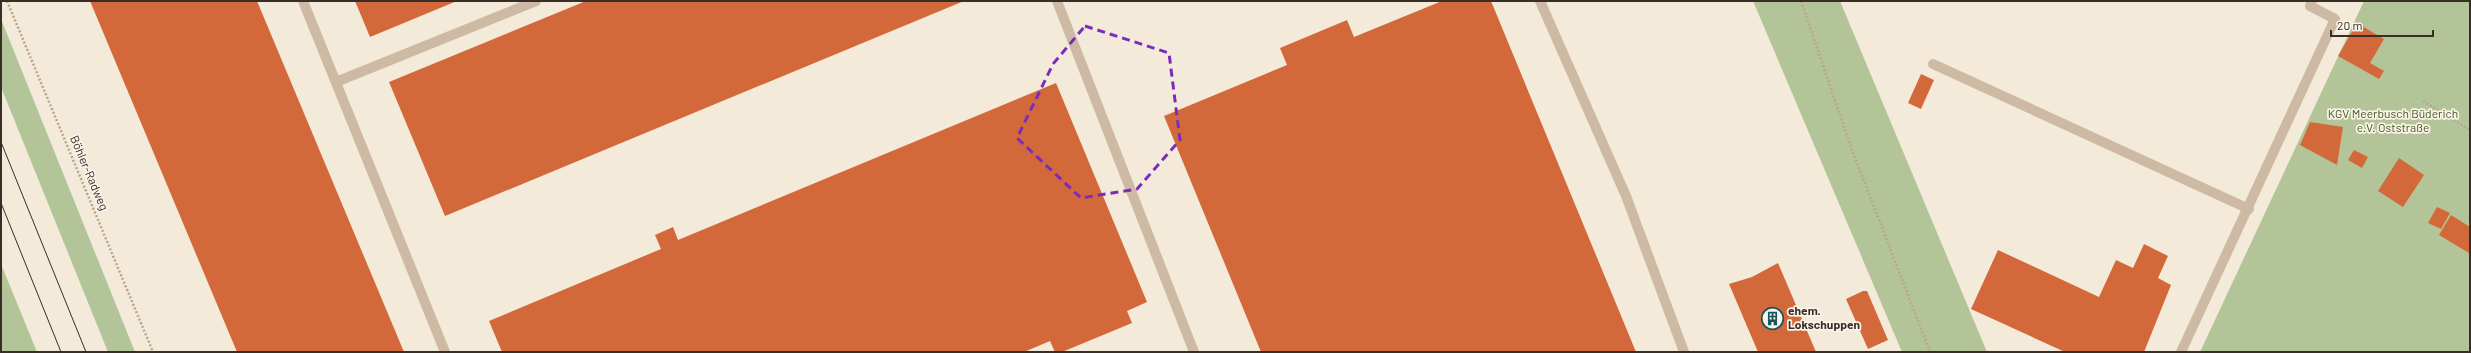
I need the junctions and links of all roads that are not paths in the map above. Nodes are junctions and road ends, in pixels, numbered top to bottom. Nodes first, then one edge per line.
1 (303, 1) edge
2 (536, 1) edge
3 (1057, 1) edge
4 (1540, 1) edge
5 (2312, 1) edge
6 (1933, 64) dead end
7 (336, 82) junction
8 (2249, 209) junction
9 (445, 352) edge
10 (1194, 352) edge
11 (1684, 352) edge
12 (2181, 352) edge

1 - 7 lane
2 - 7 lane
3 - 10 lane
4 - 11 lane
5 - 8 lane
6 - 8 lane
7 - 9 lane
8 - 12 lane

